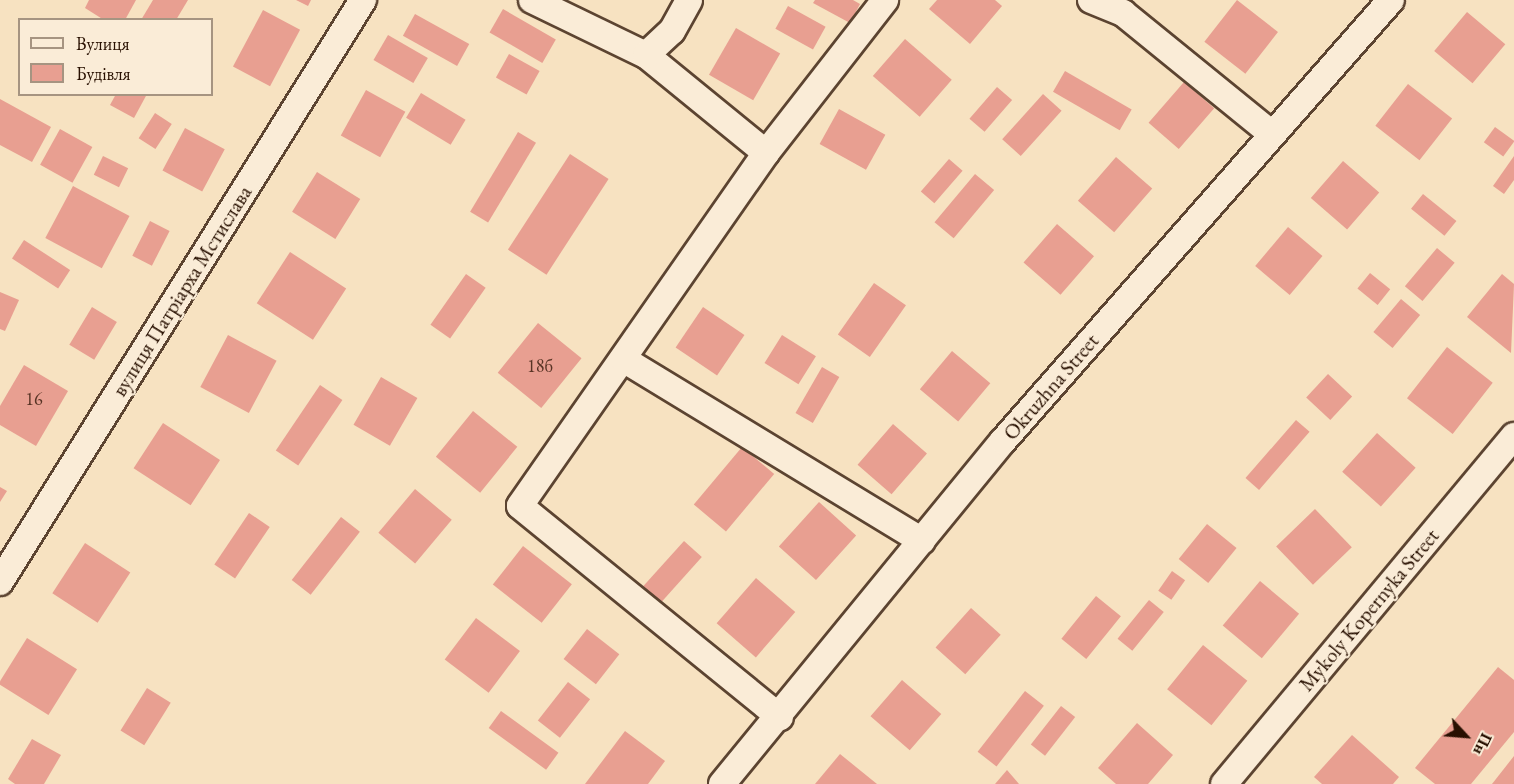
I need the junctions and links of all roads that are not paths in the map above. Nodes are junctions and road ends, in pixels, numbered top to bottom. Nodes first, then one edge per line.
1 (363, 0) edge
2 (532, 0) edge
3 (688, 0) edge
4 (885, 0) edge
5 (1091, 0) edge
6 (1391, 0) edge
7 (646, 55) junction
8 (1272, 134) junction
9 (766, 153) junction
10 (623, 359) junction
11 (1514, 436) edge
12 (922, 541) junction
13 (0, 582) edge
14 (780, 717) junction
15 (722, 784) edge
16 (1224, 784) edge

1 - 13 street, вулиця Патріарха Мстислава
2 - 7 street
3 - 7 street
4 - 9 street
5 - 8 street
6 - 8 street, Okruzhna Street
7 - 9 street
8 - 12 street, Okruzhna Street
9 - 10 street
10 - 12 street
10 - 14 street
11 - 16 street, Mykoly Kopernyka Street
12 - 14 street, Okruzhna Street
14 - 15 street, Okruzhna Street

